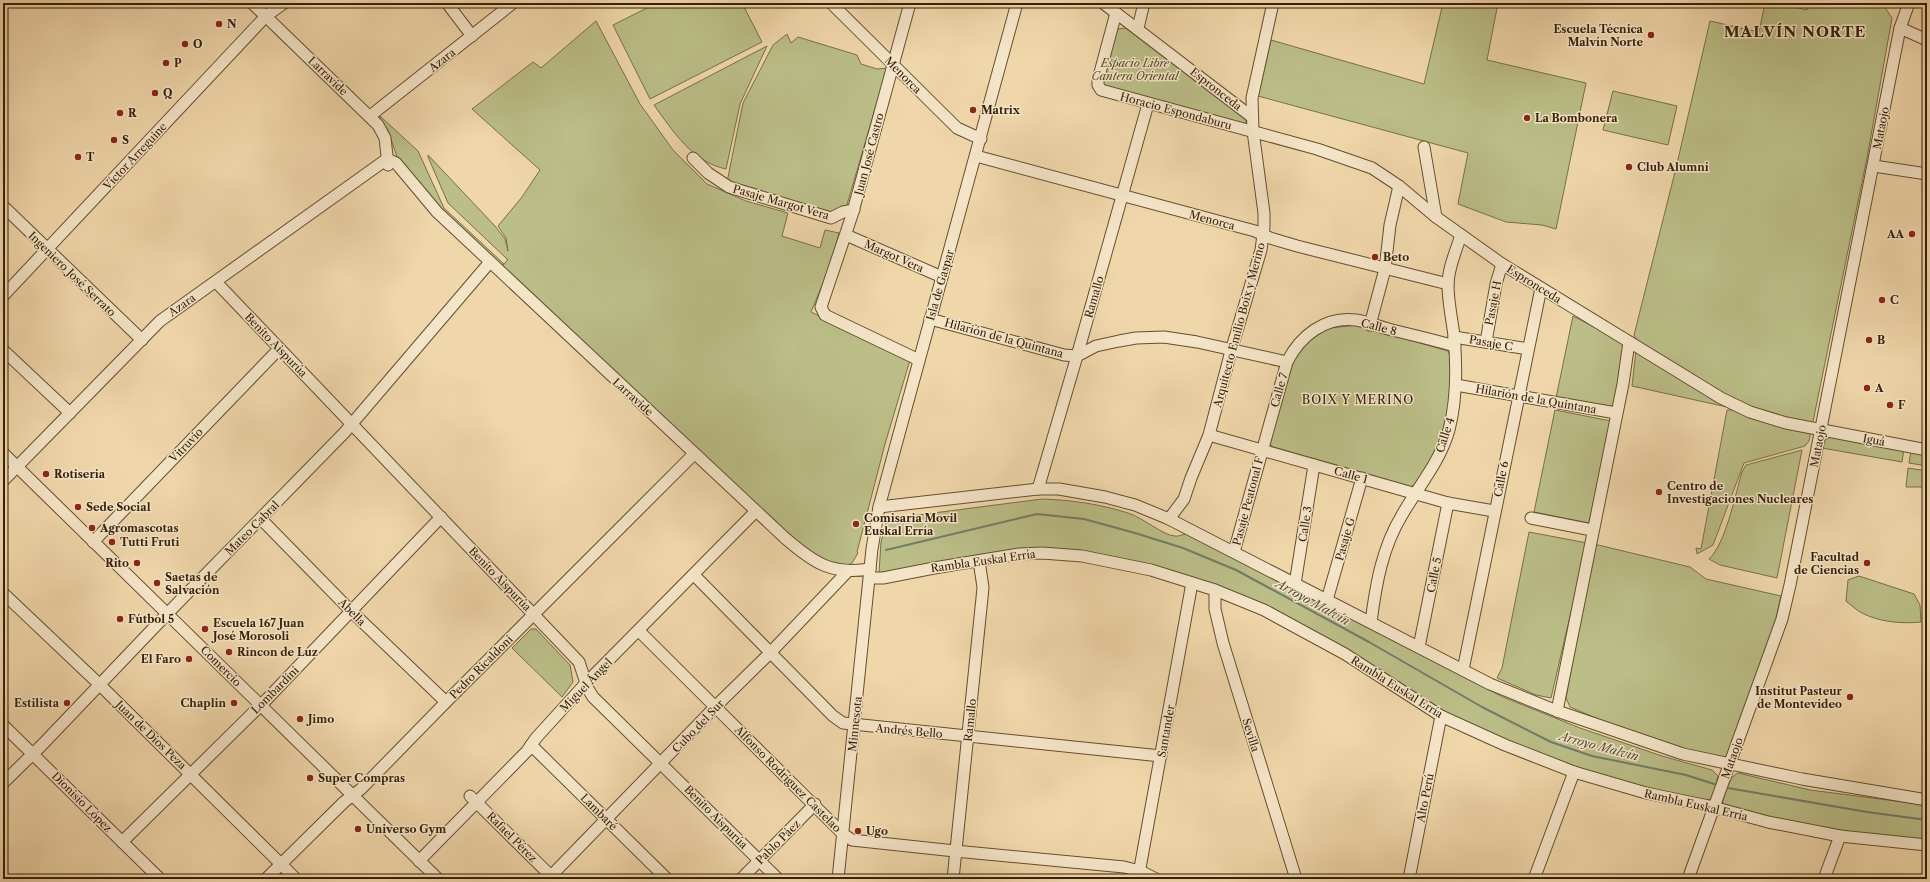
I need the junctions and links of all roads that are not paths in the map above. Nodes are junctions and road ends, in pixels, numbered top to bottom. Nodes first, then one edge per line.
1 (252, 3) edge
2 (284, 3) edge
3 (447, 3) edge
4 (513, 3) edge
5 (831, 3) edge
6 (910, 3) edge
7 (1017, 3) edge
8 (1103, 3) edge
9 (1144, 3) edge
10 (1273, 3) edge
11 (1909, 3) edge
12 (1116, 13) junction
13 (266, 16) junction
14 (1138, 28) junction
15 (1900, 28) junction
16 (472, 36) junction
17 (1927, 40) edge
18 (893, 64) junction
19 (1148, 104) junction
20 (370, 116) junction
21 (1252, 117) junction
22 (1253, 131) junction
23 (981, 139) junction
24 (1424, 147) dead end
25 (976, 156) junction
26 (692, 158) dead end
27 (387, 159) junction
28 (1874, 166) junction
29 (1927, 174) edge
30 (1399, 186) junction
31 (1122, 196) junction
32 (3, 206) edge
33 (854, 210) junction
34 (1436, 217) junction
35 (846, 234) junction
36 (1263, 235) junction
37 (1461, 235) junction
38 (48, 250) junction
39 (490, 262) junction
40 (1502, 264) junction
41 (1385, 270) junction
42 (942, 277) junction
43 (216, 282) junction
44 (1448, 284) junction
45 (1541, 288) junction
46 (3, 296) edge
47 (930, 319) junction
48 (1370, 324) junction
49 (1306, 335) joint
50 (142, 340) junction
51 (1454, 341) junction
52 (1486, 342) junction
53 (1629, 342) junction
54 (279, 349) junction
55 (1528, 349) junction
56 (3, 350) edge
57 (1231, 351) junction
58 (1077, 356) junction
59 (919, 360) junction
60 (1287, 362) junction
61 (1456, 385) junction
62 (1518, 395) junction
63 (70, 413) junction
64 (1616, 414) junction
65 (352, 425) junction
66 (1821, 430) junction
67 (1209, 435) junction
68 (1262, 450) junction
69 (1927, 450) edge
70 (3, 453) edge
71 (694, 454) junction
72 (1314, 465) junction
73 (18, 467) junction
74 (1362, 478) junction
75 (3, 481) edge
76 (1038, 489) junction
77 (1416, 494) junction
78 (1448, 503) junction
79 (878, 507) junction
80 (1494, 511) junction
81 (755, 512) junction
82 (441, 517) junction
83 (1531, 518) dead end
84 (261, 519) junction
85 (1169, 519) junction
86 (1592, 530) junction
87 (93, 542) junction
88 (1234, 552) junction
89 (979, 561) junction
90 (847, 572) junction
91 (870, 574) junction
92 (694, 575) junction
93 (1192, 583) junction
94 (1295, 584) junction
95 (1215, 590) junction
96 (3, 593) edge
97 (1327, 600) junction
98 (351, 611) junction
99 (167, 614) junction
100 (534, 615) junction
101 (1371, 622) junction
102 (639, 631) junction
103 (1419, 647) junction
104 (771, 652) junction
105 (1463, 670) junction
106 (586, 683) junction
107 (99, 684) junction
108 (446, 702) junction
109 (260, 705) junction
110 (715, 707) junction
111 (1557, 711) junction
112 (1441, 716) junction
113 (3, 725) edge
114 (854, 725) junction
115 (968, 736) junction
116 (531, 745) junction
117 (32, 754) junction
118 (1161, 756) junction
119 (661, 764) junction
120 (1730, 765) junction
121 (1574, 772) junction
122 (190, 774) junction
123 (3, 782) edge
124 (353, 795) junction
125 (474, 799) junction
126 (1927, 800) edge
127 (815, 804) junction
128 (1713, 807) junction
129 (606, 819) junction
130 (843, 834) junction
131 (1840, 836) junction
132 (122, 842) junction
133 (1927, 845) edge
134 (955, 852) junction
135 (759, 860) junction
136 (419, 861) junction
137 (281, 864) junction
138 (1139, 875) edge
139 (551, 878) edge
140 (160, 879) edge
141 (266, 879) edge
142 (296, 879) edge
143 (438, 879) edge
144 (667, 879) edge
145 (741, 879) edge
146 (778, 879) edge
147 (838, 879) edge
148 (953, 879) edge
149 (1156, 879) edge
150 (1296, 879) edge
151 (1409, 879) edge
152 (1534, 879) edge
153 (1688, 879) edge
154 (1824, 879) edge

1 - 13 street, Larravide
2 - 13 street, Víctor Arreguine
3 - 16 street
4 - 16 street, Azara
5 - 18 street, Menorca
6 - 18 street, Juan José Castro
7 - 23 street, Isla de Gaspar
8 - 12 street, Espronceda
9 - 14 street
10 - 21 street, Arquitecto Emilio Boix y Merino
11 - 15 street, Mataojo
12 - 14 street, Espronceda
12 - 19 street, Horacio Espondaburu
13 - 20 street, Larravide
13 - 38 street, Víctor Arreguine
14 - 21 street, Espronceda
15 - 17 street
15 - 28 street, Mataojo
16 - 20 street, Azara
18 - 23 street, Menorca
18 - 33 street, Juan José Castro
19 - 22 street, Horacio Espondaburu
19 - 31 street, Ramallo
20 - 27 street, Larravide
21 - 22 street, Arquitecto Emilio Boix y Merino
22 - 30 street, Espronceda
22 - 36 street, Arquitecto Emilio Boix y Merino
23 - 25 street, Isla de Gaspar
24 - 34 street
25 - 31 street, Menorca
25 - 42 street, Isla de Gaspar
26 - 33 street, Pasaje Margot Vera
27 - 39 street, Larravide
27 - 43 street, Azara
28 - 29 street
28 - 66 street, Mataojo
30 - 34 street, Espronceda
30 - 41 street
31 - 36 street, Menorca
31 - 58 street, Ramallo
32 - 38 street, Ingeniero José Serrato
33 - 35 street, Juan José Castro
34 - 37 street, Espronceda
35 - 42 street, Margot Vera
35 - 59 street, Juan José Castro
36 - 41 street, Menorca
36 - 57 street, Arquitecto Emilio Boix y Merino
37 - 40 street, Espronceda
37 - 44 street, Calle 4
38 - 46 street, Víctor Arreguine
38 - 50 street, Ingeniero José Serrato
39 - 65 street, Mateo Cabral
39 - 71 street, Larravide
40 - 45 street, Espronceda
40 - 52 street, Pasaje H
41 - 44 street, Menorca
41 - 48 street
42 - 47 street, Isla de Gaspar
43 - 50 street, Azara
43 - 54 street, Benito Aispurúa
44 - 51 street, Calle 4
45 - 53 street, Espronceda
45 - 55 street, Calle 6
47 - 58 street, Hilarión de la Quintana
47 - 59 street, Isla de Gaspar
48 - 49 street, Calle 8
48 - 51 street, Calle 8
49 - 60 street, Calle 7
50 - 63 street, Azara
51 - 52 street, Pasaje C
51 - 61 street, Calle 4
52 - 55 street, Pasaje C
53 - 64 street
53 - 66 street, Espronceda
54 - 65 street, Benito Aispurúa
54 - 87 street, Vitruvio
55 - 62 street, Calle 6
56 - 63 street
57 - 58 street, Hilarión de la Quintana
57 - 60 street, Hilarión de la Quintana
57 - 67 street, Arquitecto Emilio Boix y Merino
58 - 76 street, Ramallo
59 - 79 street, Isla de Gaspar
60 - 68 street, Calle 7
61 - 62 street, Hilarión de la Quintana
61 - 77 street, Calle 4
62 - 64 street, Hilarión de la Quintana
62 - 80 street, Calle 6
63 - 73 street, Azara
64 - 86 street
65 - 82 street, Benito Aispurúa
65 - 84 street, Mateo Cabral
66 - 69 street, Iguá
66 - 120 street, Mataojo
67 - 68 street, Calle 1
67 - 85 street, Arquitecto Emilio Boix y Merino
68 - 72 street, Calle 1
68 - 88 street, Pasaje Peatonal F
70 - 73 street, Comercio
71 - 81 street, Larravide
71 - 100 street, Pedro Ricaldoni
72 - 74 street, Calle 1
72 - 94 street, Calle 3
73 - 75 street, Azara
73 - 87 street, Comercio
74 - 77 street, Calle 1
74 - 97 street, Pasaje G
76 - 79 street
76 - 85 street
77 - 78 street, Calle 1
77 - 101 street, Calle 4
78 - 80 street, Calle 1
78 - 103 street, Calle 5
79 - 91 street, Isla de Gaspar
80 - 105 street, Calle 6
81 - 90 street, Larravide
81 - 92 street, Miguel Ángel
82 - 98 street, Lombardini
82 - 100 street, Benito Aispurúa
83 - 86 street
84 - 98 street, Abella
84 - 99 street, Mateo Cabral
85 - 88 street
86 - 111 street
87 - 99 street, Comercio
88 - 94 street
89 - 91 street, Rambla Euskal Erría
89 - 93 street, Rambla Euskal Erría
89 - 115 street, Ramallo
90 - 91 street, Larravide
90 - 104 street, Cubo del Sur
91 - 114 street, Minnesota
92 - 102 street, Miguel Ángel
92 - 104 street, Andrés Bello
93 - 95 street, Rambla Euskal Erría
93 - 118 street, Santander
94 - 97 street
95 - 112 street, Rambla Euskal Erría
95 - 150 street, Sevilla
96 - 107 street, Juan de Dios Peza
97 - 101 street
98 - 108 street, Abella
98 - 109 street, Lombardini
99 - 107 street, Mateo Cabral
99 - 109 street, Comercio
100 - 106 street, Benito Aispurúa
100 - 108 street, Pedro Ricaldoni
101 - 103 street
102 - 106 street, Miguel Ángel
102 - 110 street, Alfonso Rodríguez Castelao
103 - 105 street
104 - 110 street, Cubo del Sur
104 - 114 street, Andrés Bello
105 - 111 street
106 - 116 street, Miguel Ángel
106 - 119 street, Benito Aispurúa
107 - 117 street, Mateo Cabral
107 - 122 street, Juan de Dios Peza
108 - 124 street, Pedro Ricaldoni
109 - 122 street, Lombardini
109 - 124 street, Comercio
110 - 119 street, Cubo del Sur
110 - 127 street, Alfonso Rodríguez Castelao
111 - 120 street
112 - 121 street, Rambla Euskal Erría
112 - 151 street, Alto Perú
113 - 117 street, Dionisio López
114 - 115 street, Andrés Bello
114 - 130 street, Minnesota
115 - 118 street, Andrés Bello
115 - 134 street, Ramallo
116 - 125 street, Miguel Ángel
116 - 129 street, Lambaré
117 - 123 street, Mateo Cabral
117 - 132 street, Dionisio López
118 - 138 street, Santander
119 - 129 street, Cubo del Sur
119 - 135 street, Benito Aispurúa
120 - 126 street
120 - 128 street, Mataojo
121 - 128 street, Rambla Euskal Erría
121 - 152 street
122 - 132 street, Lombardini
122 - 137 street, Juan de Dios Peza
124 - 136 street, Comercio
124 - 137 street, Pedro Ricaldoni
125 - 136 street, Miguel Ángel
125 - 139 street, Rafael Pérez
127 - 130 street, Alfonso Rodríguez Castelao
127 - 135 street, Pablo Páez
128 - 131 street, Rambla Euskal Erría
128 - 153 street, Mataojo
129 - 139 street, Cubo del Sur
129 - 144 street, Lambaré
130 - 134 street, Alfonso Rodríguez Castelao
130 - 147 street, Minnesota
131 - 133 street, Rambla Euskal Erría
131 - 154 street
132 - 140 street, Dionisio López
134 - 138 street, Alfonso Rodríguez Castelao
134 - 148 street, Ramallo
135 - 145 street, Pablo Páez
135 - 146 street, Benito Aispurúa
136 - 143 street, Comercio
137 - 141 street, Pedro Ricaldoni
137 - 142 street, Juan de Dios Peza
138 - 149 street, Alfonso Rodríguez Castelao

